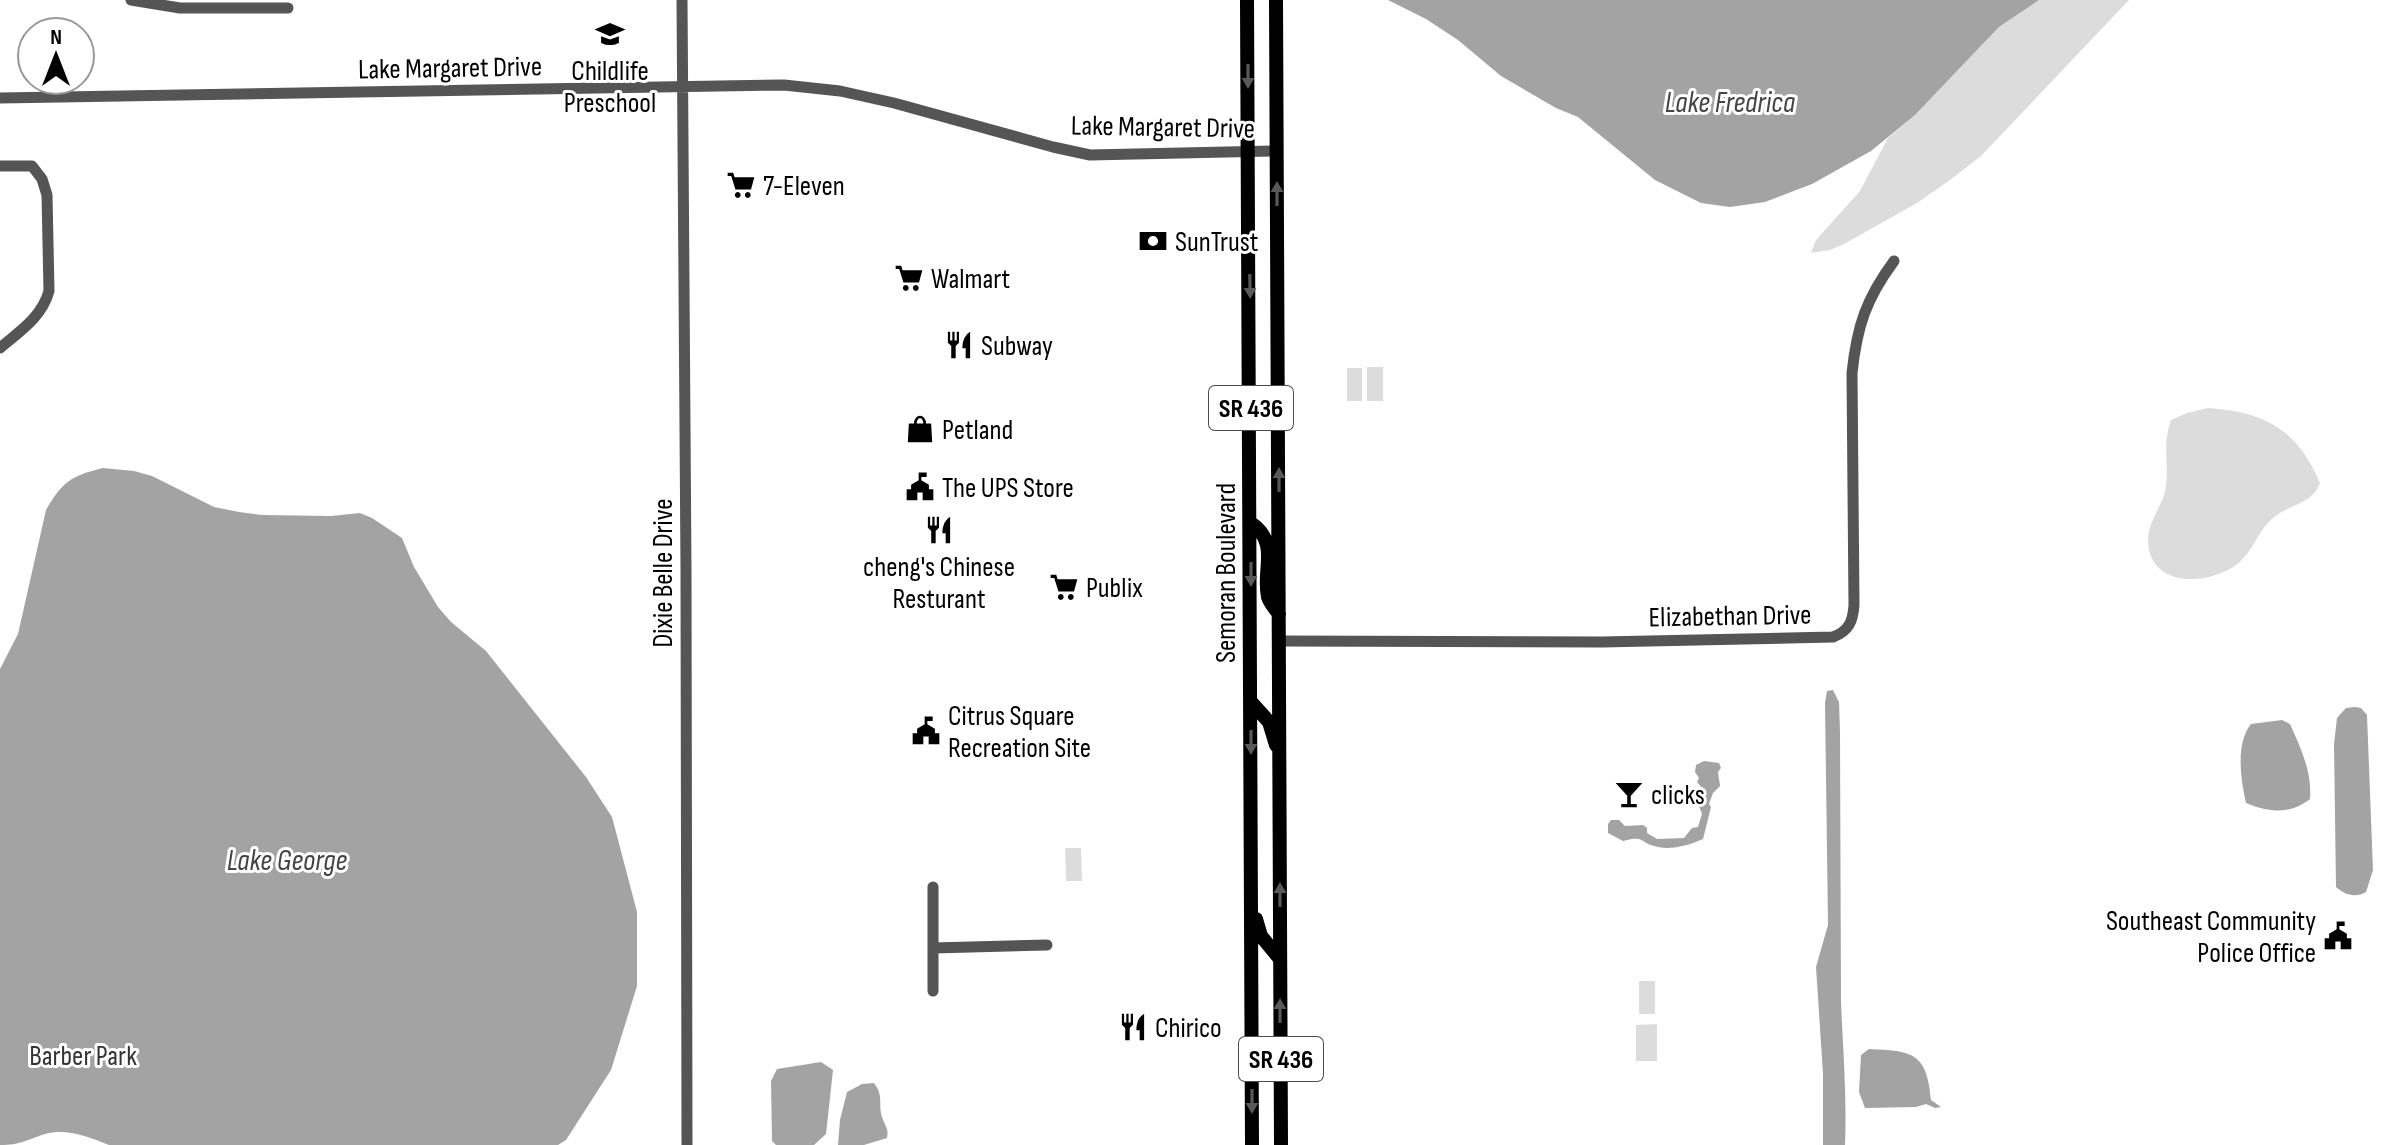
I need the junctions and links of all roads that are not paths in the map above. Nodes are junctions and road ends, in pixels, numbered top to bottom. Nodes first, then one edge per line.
1 (131, 0) edge
2 (682, 0) edge
3 (1247, 0) edge
4 (1276, 0) edge
5 (288, 8) dead end
6 (682, 88) junction
7 (0, 98) edge
8 (1276, 151) junction
9 (1248, 152) junction
10 (0, 166) edge
11 (1894, 261) dead end
12 (0, 348) edge
13 (1251, 523) junction
14 (1280, 614) junction
15 (1280, 641) junction
16 (1251, 702) junction
17 (1280, 757) junction
18 (933, 887) dead end
19 (1251, 903) junction
20 (1047, 945) dead end
21 (933, 948) junction
22 (1280, 959) junction
23 (933, 991) dead end
24 (687, 1145) edge
25 (1252, 1145) edge
26 (1281, 1145) edge

1 - 5 street
2 - 6 street, Dixie Belle Drive
3 -> 9 main road, Semoran Boulevard / SR 436
4 - 8 main road, Semoran Boulevard / SR 436
6 - 7 street, Lake Margaret Drive
6 - 9 street, Lake Margaret Drive
6 - 24 street, Dixie Belle Drive
8 - 9 street, Lake Margaret Drive
14 -> 8 main road, Semoran Boulevard / SR 436
9 -> 13 main road, Semoran Boulevard / SR 436
10 - 12 street
11 - 15 street, Elizabethan Drive
13 - 14 main road
13 -> 16 main road, Semoran Boulevard / SR 436
14 - 15 main road, Semoran Boulevard / SR 436
15 - 17 main road, Semoran Boulevard / SR 436
16 - 17 main road
16 -> 19 main road, Semoran Boulevard / SR 436
22 -> 17 main road, Semoran Boulevard / SR 436
18 - 21 street
19 - 22 main road
19 -> 25 main road, Semoran Boulevard / SR 436
20 - 21 street
21 - 23 street
26 -> 22 main road, Semoran Boulevard / SR 436

